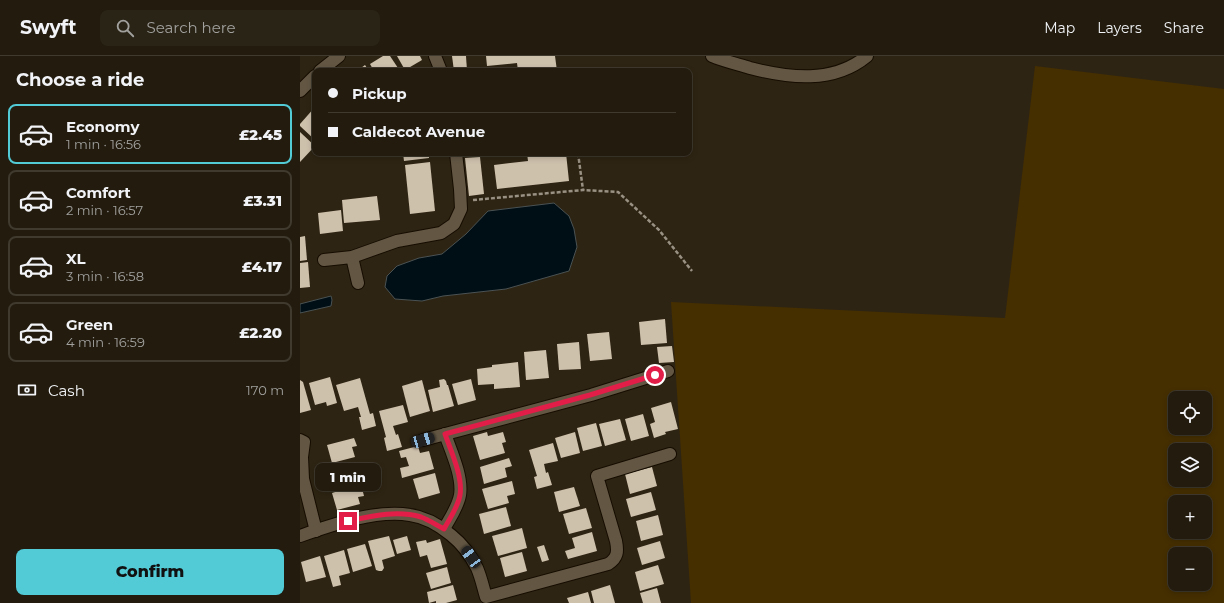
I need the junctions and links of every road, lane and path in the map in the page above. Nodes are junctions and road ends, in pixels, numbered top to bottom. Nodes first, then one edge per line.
1 (339, 56) edge
2 (435, 56) edge
3 (712, 56) edge
4 (866, 56) edge
5 (323, 68) edge
6 (440, 68) edge
7 (312, 79) edge
8 (300, 91) edge
9 (456, 156) edge
10 (578, 156) edge
11 (583, 190) junction
12 (460, 201) junction
13 (352, 257) junction
14 (324, 260) dead end
15 (692, 271) dead end
16 (358, 282) dead end
17 (668, 371) dead end
18 (445, 434) junction
19 (423, 440) dead end
20 (302, 441) edge
21 (670, 454) dead end
22 (444, 529) junction
23 (316, 531) junction
24 (300, 536) edge
25 (487, 600) edge

1 - 5 street
2 - 6 street
3 - 4 street
7 - 8 street
9 - 12 street
10 - 11 path
11 - 12 path
11 - 15 path
12 - 13 street
13 - 14 street
13 - 16 street
17 - 18 street
18 - 19 street
18 - 22 street
20 - 23 street
21 - 25 street
22 - 23 street
22 - 25 street
23 - 24 street

